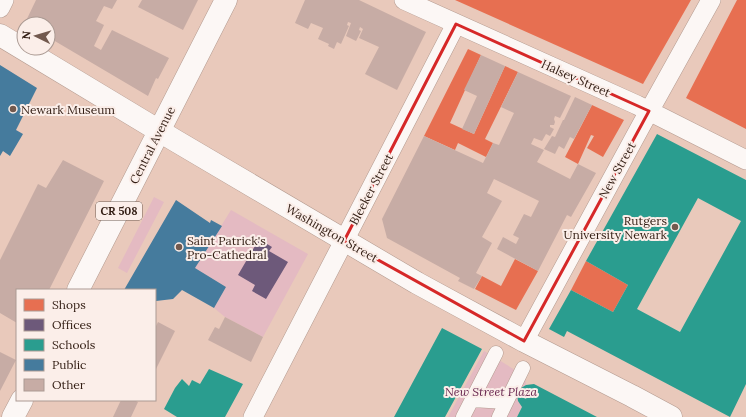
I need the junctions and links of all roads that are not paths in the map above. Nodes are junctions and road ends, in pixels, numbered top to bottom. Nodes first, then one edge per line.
1 (4, 0) edge
2 (226, 0) edge
3 (404, 0) edge
4 (711, 0) edge
5 (0, 8) edge
6 (456, 24) junction
7 (0, 35) edge
8 (649, 111) junction
9 (160, 131) junction
10 (746, 160) edge
11 (344, 241) junction
12 (79, 289) edge
13 (524, 341) junction
14 (496, 354) dead end
15 (523, 368) dead end
16 (472, 400) junction
17 (21, 401) edge
18 (506, 402) junction
19 (13, 417) edge
20 (253, 417) edge
21 (463, 417) edge
22 (499, 417) edge
23 (671, 417) edge

1 - 5 street
2 - 9 main road, Central Avenue / CR 508
3 - 6 street, Halsey Street
4 - 8 street, New Street
6 - 8 street, Halsey Street
6 - 11 street, Bleeker Street
7 - 9 main road, Washington Street
8 - 10 street, Halsey Street
8 - 13 street, New Street
9 - 11 main road, Washington Street
9 - 12 main road, Central Avenue / CR 508
11 - 13 main road, Washington Street
11 - 20 street, Bleeker Street
13 - 23 main road, Washington Street
14 - 16 street
15 - 18 street
16 - 18 street
16 - 21 street
17 - 19 main road
18 - 22 street

